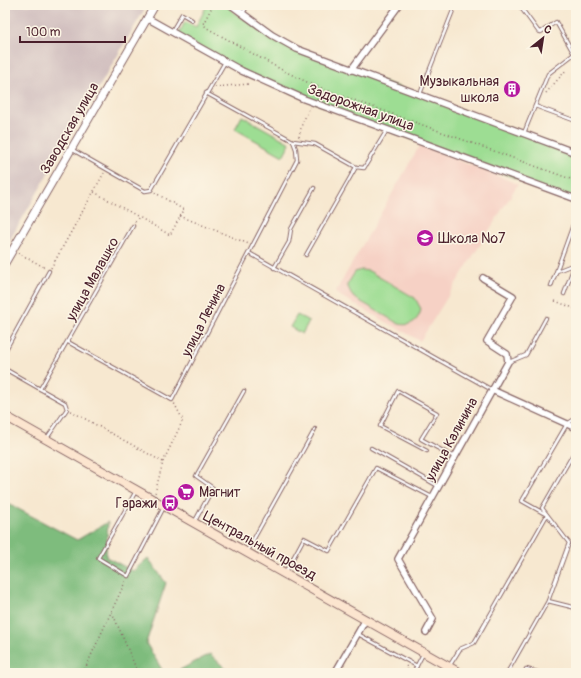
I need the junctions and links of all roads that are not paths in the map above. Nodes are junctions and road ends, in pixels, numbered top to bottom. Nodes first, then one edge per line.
1 (155, 5) edge
2 (231, 5) edge
3 (248, 5) edge
4 (399, 5) edge
5 (448, 5) edge
6 (468, 5) edge
7 (519, 5) edge
8 (454, 8) junction
9 (242, 14) junction
10 (147, 18) junction
11 (192, 20) dead end
12 (172, 31) junction
13 (575, 55) edge
14 (225, 61) junction
15 (351, 70) junction
16 (206, 93) junction
17 (420, 96) junction
18 (535, 106) junction
19 (576, 121) edge
20 (387, 130) junction
21 (524, 134) junction
22 (293, 141) junction
23 (71, 149) junction
24 (576, 153) edge
25 (356, 167) junction
26 (314, 188) dead end
27 (576, 199) edge
28 (576, 223) edge
29 (133, 226) road end
30 (249, 253) junction
31 (306, 255) dead end
32 (5, 263) edge
33 (575, 263) edge
34 (274, 268) junction
35 (50, 271) road end
36 (556, 271) junction
37 (483, 278) dead end
38 (551, 286) dead end
39 (564, 294) dead end
40 (546, 318) dead end
41 (68, 342) junction
42 (5, 352) edge
43 (508, 362) junction
44 (5, 369) edge
45 (40, 389) junction
46 (492, 390) junction
47 (244, 391) dead end
48 (5, 416) edge
49 (576, 418) edge
50 (567, 424) junction
51 (576, 428) edge
52 (315, 429) dead end
53 (46, 439) junction
54 (371, 448) dead end
55 (576, 449) edge
56 (427, 451) dead end
57 (454, 458) junction
58 (438, 486) junction
59 (136, 491) junction
60 (432, 497) junction
61 (165, 507) junction
62 (547, 515) junction
63 (193, 523) junction
64 (246, 553) junction
65 (285, 574) junction
66 (548, 601) junction
67 (576, 608) edge
68 (366, 619) junction
69 (426, 632) dead end
70 (358, 634) junction
71 (424, 653) junction
72 (416, 666) junction
73 (449, 667) junction
74 (335, 673) edge
75 (413, 673) edge
76 (460, 673) edge
77 (507, 673) edge
78 (525, 673) edge
79 (541, 673) edge

1 - 10 street, Заводская улица
2 - 9 street
3 - 9 lane
4 - 15 street
5 - 8 lane
6 - 8 lane
7 - 13 lane
8 - 17 lane
9 - 15 street
10 - 12 street, Задорожная улица
10 - 23 street, Заводская улица
11 - 12 lane
12 - 14 street, Задорожная улица
13 - 18 lane
14 - 16 lane
14 - 20 street, Задорожная улица
15 - 17 street
16 - 22 lane
16 - 23 lane
17 - 21 street
18 - 19 lane
18 - 21 lane
20 - 25 lane
20 - 27 street, Задорожная улица
21 - 24 street
22 - 25 lane
22 - 30 lane, улица Ленина
23 - 32 street, Заводская улица
25 - 31 lane
26 - 34 lane
28 - 36 lane
29 - 41 lane, улица Малашко
30 - 34 lane
30 - 41 lane, улица Ленина
33 - 36 lane
33 - 39 lane
34 - 46 lane
35 - 42 lane
36 - 38 lane
37 - 43 street
40 - 43 lane
41 - 45 lane, улица Малашко
43 - 46 street, улица Калинина
44 - 45 lane
45 - 53 lane
46 - 50 street
46 - 57 street, улица Калинина
47 - 63 lane
48 - 53 main road, Центральный проезд
49 - 50 lane
50 - 51 street
50 - 62 lane
52 - 64 lane
53 - 59 main road, Центральный проезд
54 - 58 lane
55 - 62 lane
56 - 57 lane
57 - 58 street, улица Калинина
58 - 60 street, улица Калинина
59 - 61 main road, Центральный проезд
59 - 61 lane
60 - 65 lane
60 - 69 street, улица Калинина
61 - 63 main road, Центральный проезд
62 - 66 lane
62 - 73 lane
63 - 64 main road, Центральный проезд
64 - 65 main road, Центральный проезд
65 - 68 main road, Центральный проезд
66 - 67 lane
66 - 77 lane
68 - 70 street
68 - 71 main road, Центральный проезд
70 - 72 lane
70 - 74 street
71 - 72 lane
71 - 73 main road, Центральный проезд
72 - 75 lane
73 - 76 main road, Центральный проезд
78 - 79 lane

